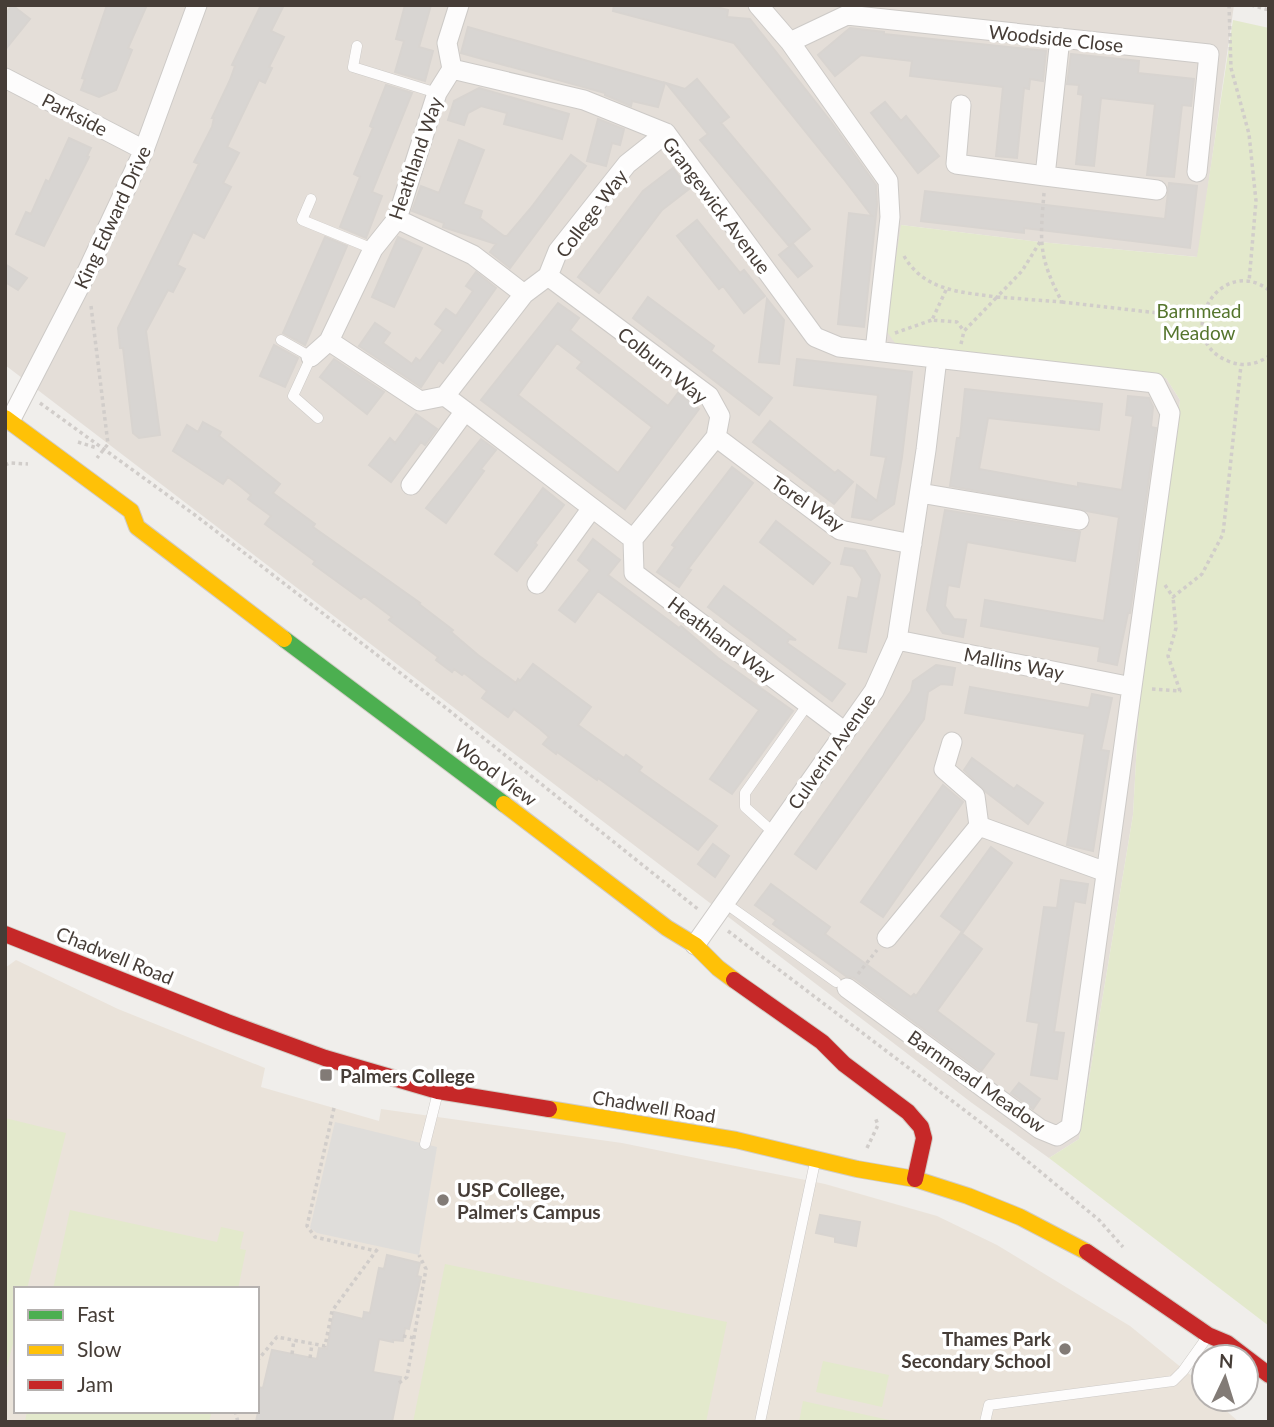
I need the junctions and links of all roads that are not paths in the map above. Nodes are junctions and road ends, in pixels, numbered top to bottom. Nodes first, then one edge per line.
1 (197, 5) edge
2 (459, 5) edge
3 (758, 5) edge
4 (1060, 38) junction
5 (790, 42) junction
6 (357, 46) dead end
7 (452, 69) junction
8 (5, 78) edge
9 (437, 93) junction
10 (961, 105) dead end
11 (666, 133) junction
12 (145, 150) junction
13 (1197, 172) dead end
14 (1045, 176) junction
15 (1157, 190) dead end
16 (311, 199) dead end
17 (397, 219) junction
18 (373, 248) junction
19 (548, 276) junction
20 (524, 294) junction
21 (281, 340) dead end
22 (329, 341) junction
23 (875, 351) junction
24 (312, 357) junction
25 (937, 358) junction
26 (445, 396) junction
27 (465, 411) junction
28 (1170, 413) joint
29 (318, 418) dead end
30 (7, 426) edge
31 (716, 437) junction
32 (411, 485) dead end
33 (920, 493) junction
34 (592, 508) junction
35 (115, 520) dead end
36 (1079, 520) dead end
37 (137, 527) junction
38 (633, 539) junction
39 (912, 544) junction
40 (537, 584) dead end
41 (897, 640) junction
42 (1132, 687) junction
43 (808, 704) junction
44 (845, 732) junction
45 (951, 742) dead end
46 (979, 827) junction
47 (774, 833) junction
48 (1106, 872) junction
49 (725, 903) junction
50 (5, 934) edge
51 (887, 937) dead end
52 (695, 945) junction
53 (842, 985) joint
54 (438, 1091) junction
55 (425, 1144) dead end
56 (816, 1159) junction
57 (915, 1179) junction
58 (1208, 1335) junction
59 (1269, 1375) edge
60 (760, 1422) edge
61 (985, 1422) edge

1 - 12 street, King Edward Drive
2 - 7 street
3 - 5 street
4 - 5 street, Woodside Close
4 - 13 street, Woodside Close
4 - 14 street
5 - 23 street
6 - 9 lane
7 - 9 street, Heathland Way
7 - 11 street, Grangewick Avenue
8 - 12 street, Parkside
9 - 17 street, Heathland Way
10 - 14 street
11 - 19 street, College Way
11 - 23 street, Grangewick Avenue
12 - 30 street, King Edward Drive
14 - 15 street
16 - 18 lane
17 - 18 street, Heathland Way
17 - 20 street
18 - 22 street, Heathland Way
19 - 20 street, College Way
19 - 31 street, Colburn Way
20 - 26 street, College Way
21 - 24 lane
22 - 24 street, Heathland Way
22 - 26 street
23 - 25 street, Grangewick Avenue
24 - 29 lane
25 - 28 street, Grangewick Avenue
25 - 33 street, Culverin Avenue
26 - 27 street
27 - 32 street
27 - 34 street
28 - 42 street, Barnmead Meadow
30 - 37 main road, Wood View
31 - 38 street
31 - 39 street, Torel Way
33 - 36 street
33 - 39 street, Culverin Avenue
34 - 38 street
34 - 40 street
35 - 37 main road
37 - 52 main road, Wood View
38 - 43 street, Heathland Way
39 - 41 street, Culverin Avenue
41 - 42 street, Mallins Way
41 - 44 street, Culverin Avenue
42 - 48 street, Barnmead Meadow
43 - 44 street, Heathland Way
43 - 47 lane
44 - 47 street, Culverin Avenue
45 - 46 street
46 - 48 street
46 - 51 street
47 - 49 street, Culverin Avenue
48 - 53 street, Barnmead Meadow
49 - 52 street, Culverin Avenue
49 - 53 lane
50 - 54 main road, Chadwell Road
52 - 57 main road, Wood View
54 - 55 lane
54 - 56 main road, Chadwell Road
56 - 57 main road, Chadwell Road
56 - 60 lane
57 - 58 main road, Chadwell Road
58 - 59 main road, Chadwell Road
58 - 61 lane

